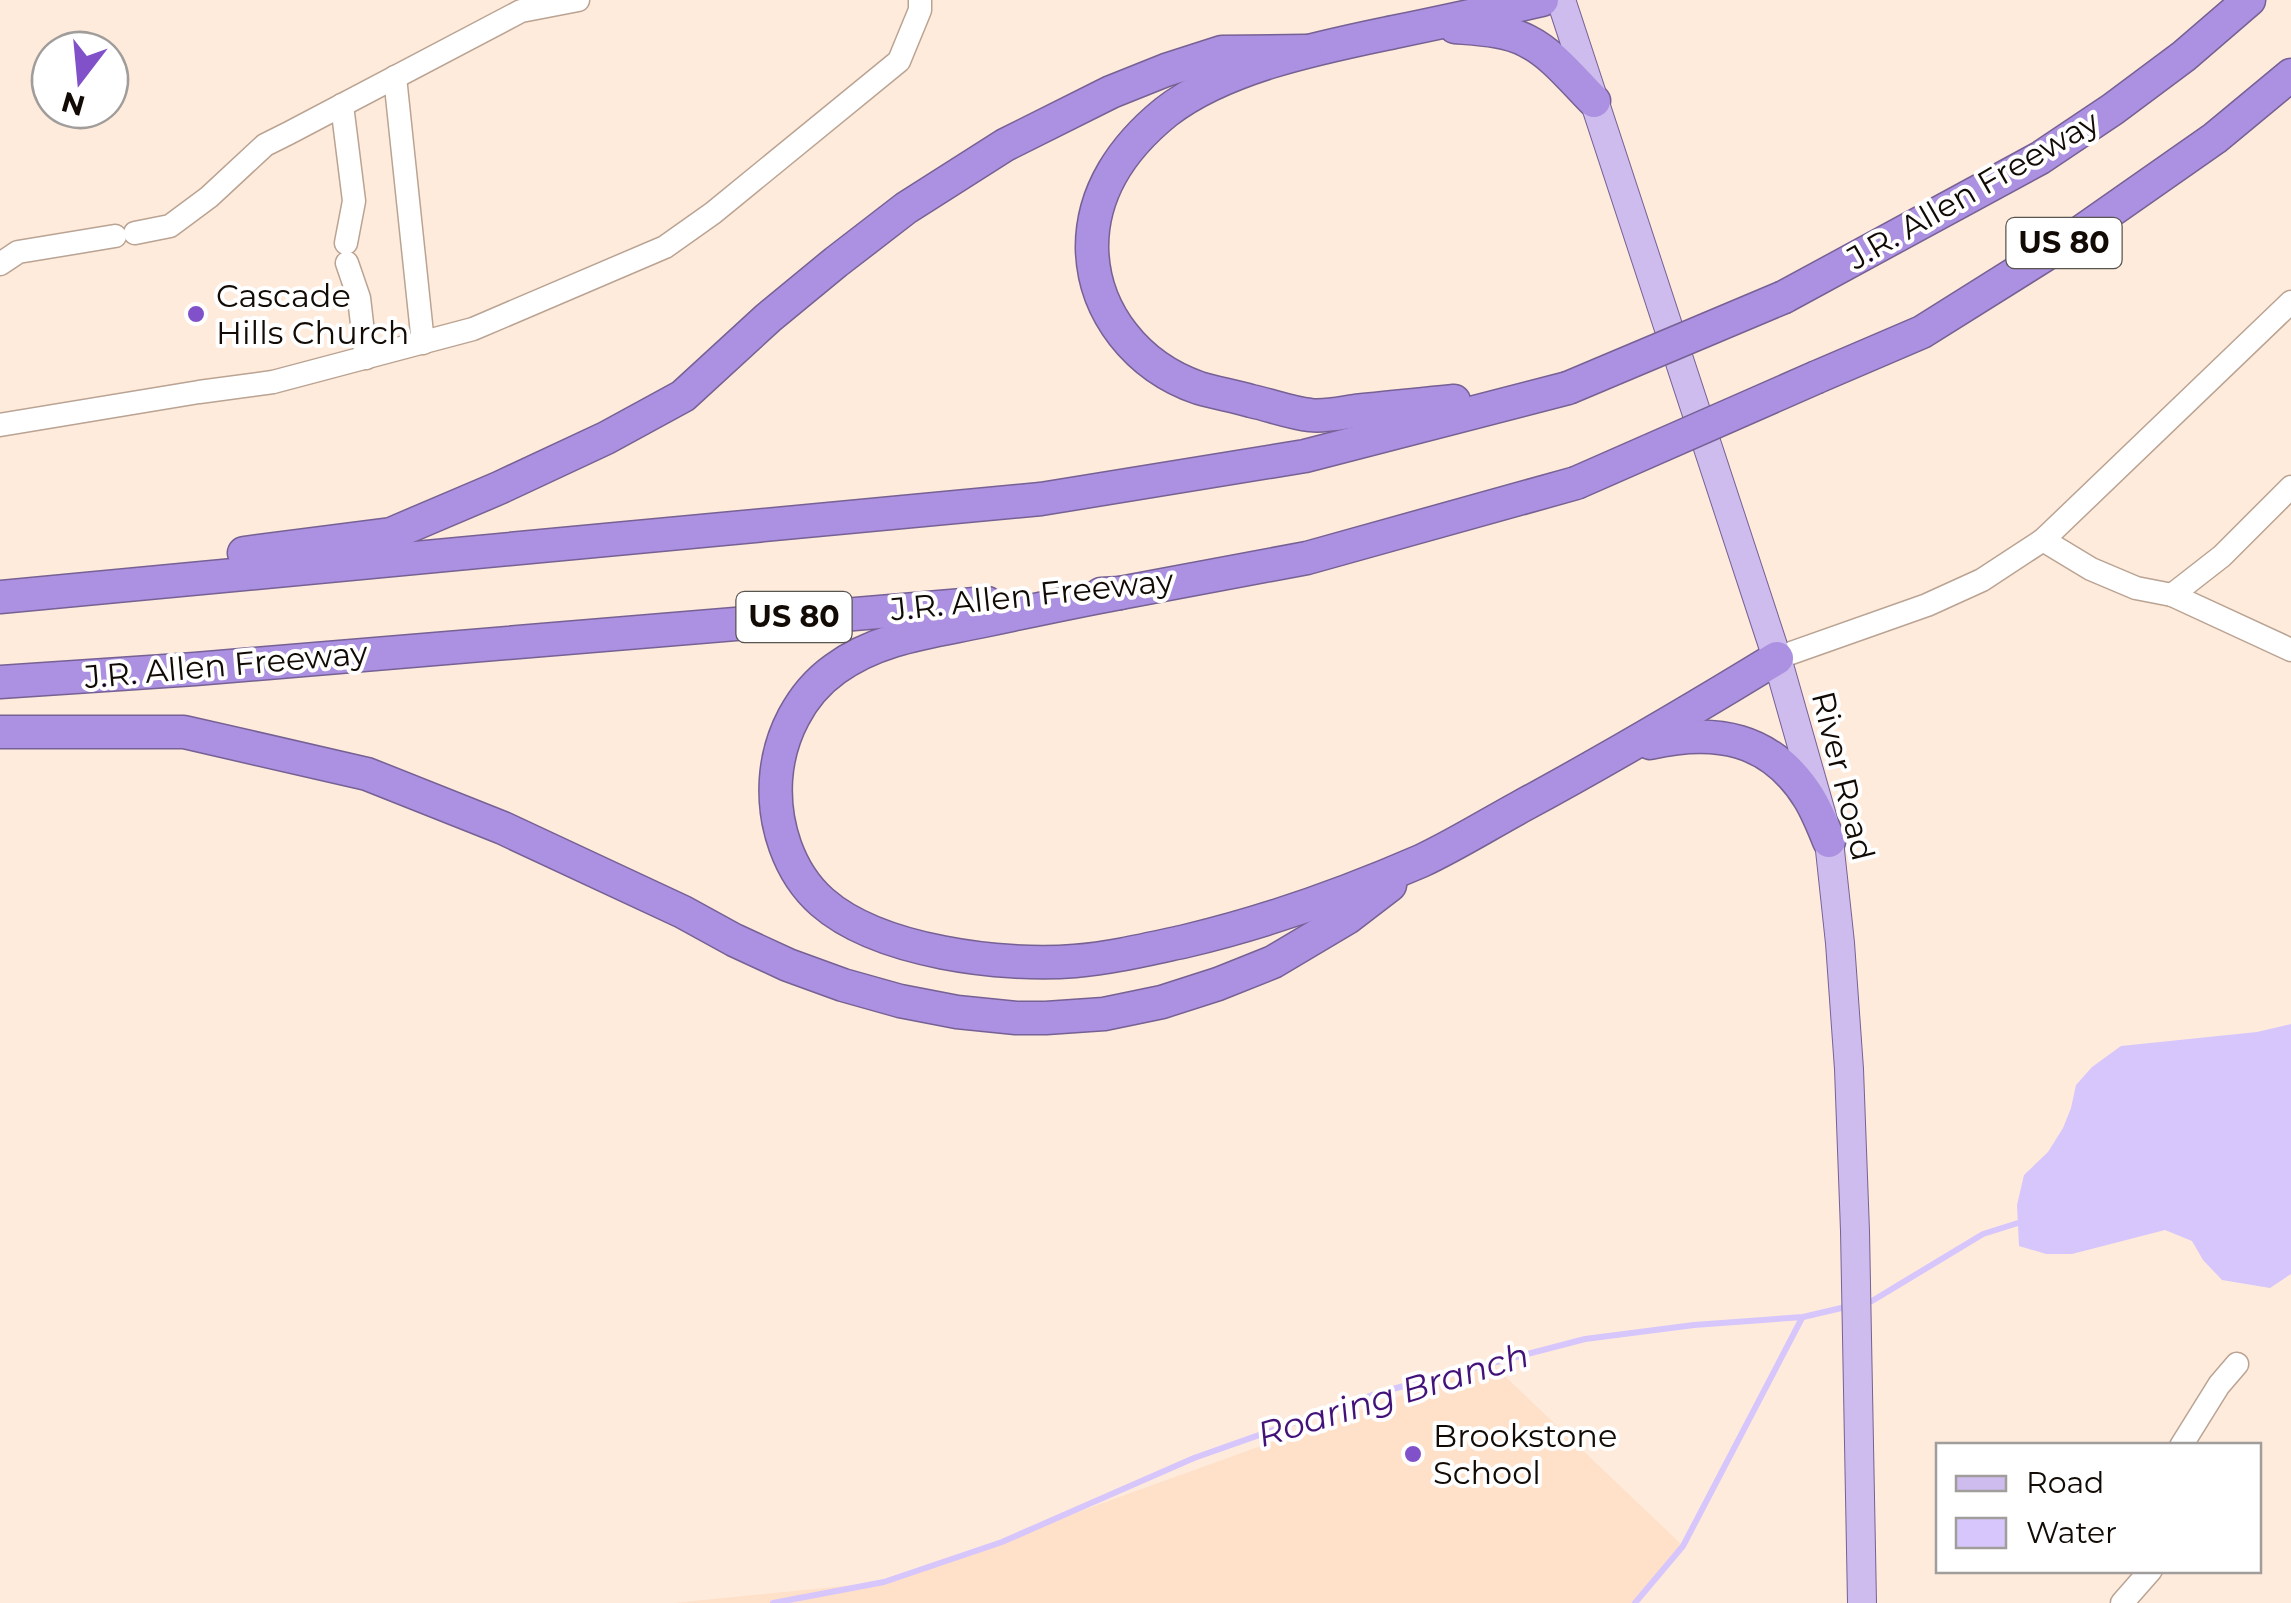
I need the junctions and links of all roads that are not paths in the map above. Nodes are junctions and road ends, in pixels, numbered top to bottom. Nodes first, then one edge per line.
1 (578, 0) edge
2 (920, 0) edge
3 (1458, 0) edge
4 (1542, 0) edge
5 (1560, 0) edge
6 (2249, 0) edge
7 (1426, 25) junction
8 (1305, 50) junction
9 (2291, 75) edge
10 (396, 77) junction
11 (1594, 100) junction
12 (342, 105) junction
13 (0, 264) edge
14 (2291, 302) edge
15 (423, 342) junction
16 (366, 358) junction
17 (1568, 388) junction
18 (0, 425) edge
19 (2291, 487) edge
20 (2043, 540) junction
21 (0, 586) edge
22 (1120, 592) junction
23 (2172, 595) junction
24 (0, 597) edge
25 (2291, 650) edge
26 (1776, 658) junction
27 (0, 682) edge
28 (0, 732) edge
29 (1631, 747) junction
30 (1829, 840) junction
31 (1423, 860) junction
32 (2237, 1364) dead end
33 (2183, 1443) edge
34 (2148, 1573) edge
35 (1862, 1603) edge
36 (2122, 1603) edge

1 - 10 street
2 - 15 street
3 - 7 highway
4 - 7 highway
5 - 11 main road, River Road
6 - 17 highway, J.R. Allen Freeway / US 80, bridge
7 - 8 highway
7 - 11 highway
8 - 17 highway
8 - 21 highway
9 - 22 highway, J.R. Allen Freeway / US 80, bridge
10 - 12 street
10 - 15 street
11 - 26 main road, River Road
12 - 13 street
12 - 16 street
14 - 20 street
15 - 16 street
16 - 18 street
17 - 24 highway, US 80
19 - 23 street
20 - 23 street
20 - 26 street
22 - 27 highway, J.R. Allen Freeway / US 80
22 - 31 highway
23 - 25 street
26 - 29 highway
26 - 30 main road, River Road
28 - 31 highway
29 - 30 highway
29 - 31 highway
30 - 35 main road, River Road
32 - 33 street
34 - 36 street

